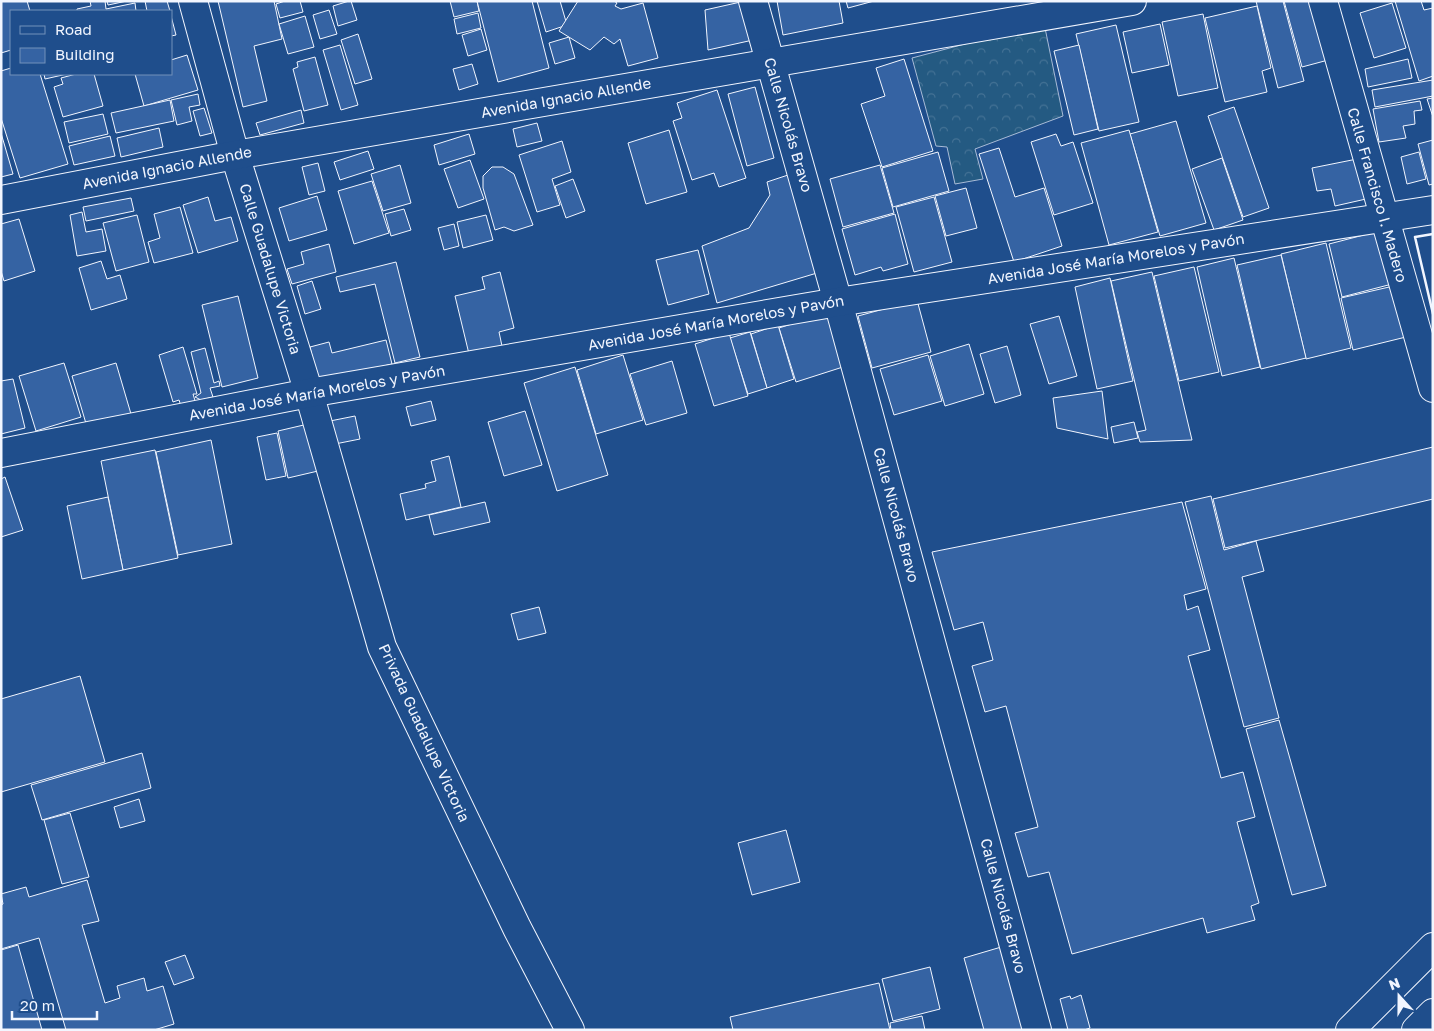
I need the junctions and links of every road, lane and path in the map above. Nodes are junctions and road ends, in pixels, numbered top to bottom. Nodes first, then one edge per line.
1 (193, 1) edge
2 (753, 1) edge
3 (1132, 1) edge
4 (1323, 1) edge
5 (770, 62) junction
6 (235, 155) junction
7 (1, 200) edge
8 (1433, 210) edge
9 (1383, 218) junction
10 (838, 302) junction
11 (1433, 388) edge
12 (309, 393) junction
13 (1, 453) edge
14 (1433, 947) edge
15 (570, 1030) edge
16 (1036, 1030) edge
17 (1350, 1030) edge

1 - 6 street, Calle Guadalupe Victoria
2 - 5 street, Calle Nicolás Bravo
3 - 5 street, Avenida Ignacio Allende
4 - 9 street, Calle Francisco I. Madero
5 - 6 street, Avenida Ignacio Allende
5 - 10 street, Calle Nicolás Bravo
6 - 7 street, Avenida Ignacio Allende
6 - 12 street, Calle Guadalupe Victoria
8 - 9 street, Avenida José María Morelos y Pavón
9 - 10 street, Avenida José María Morelos y Pavón
9 - 11 street, Calle Francisco I. Madero
10 - 12 street, Avenida José María Morelos y Pavón
10 - 16 street, Calle Nicolás Bravo
12 - 13 street, Avenida José María Morelos y Pavón
12 - 15 street, Privada Guadalupe Victoria
14 - 17 street

